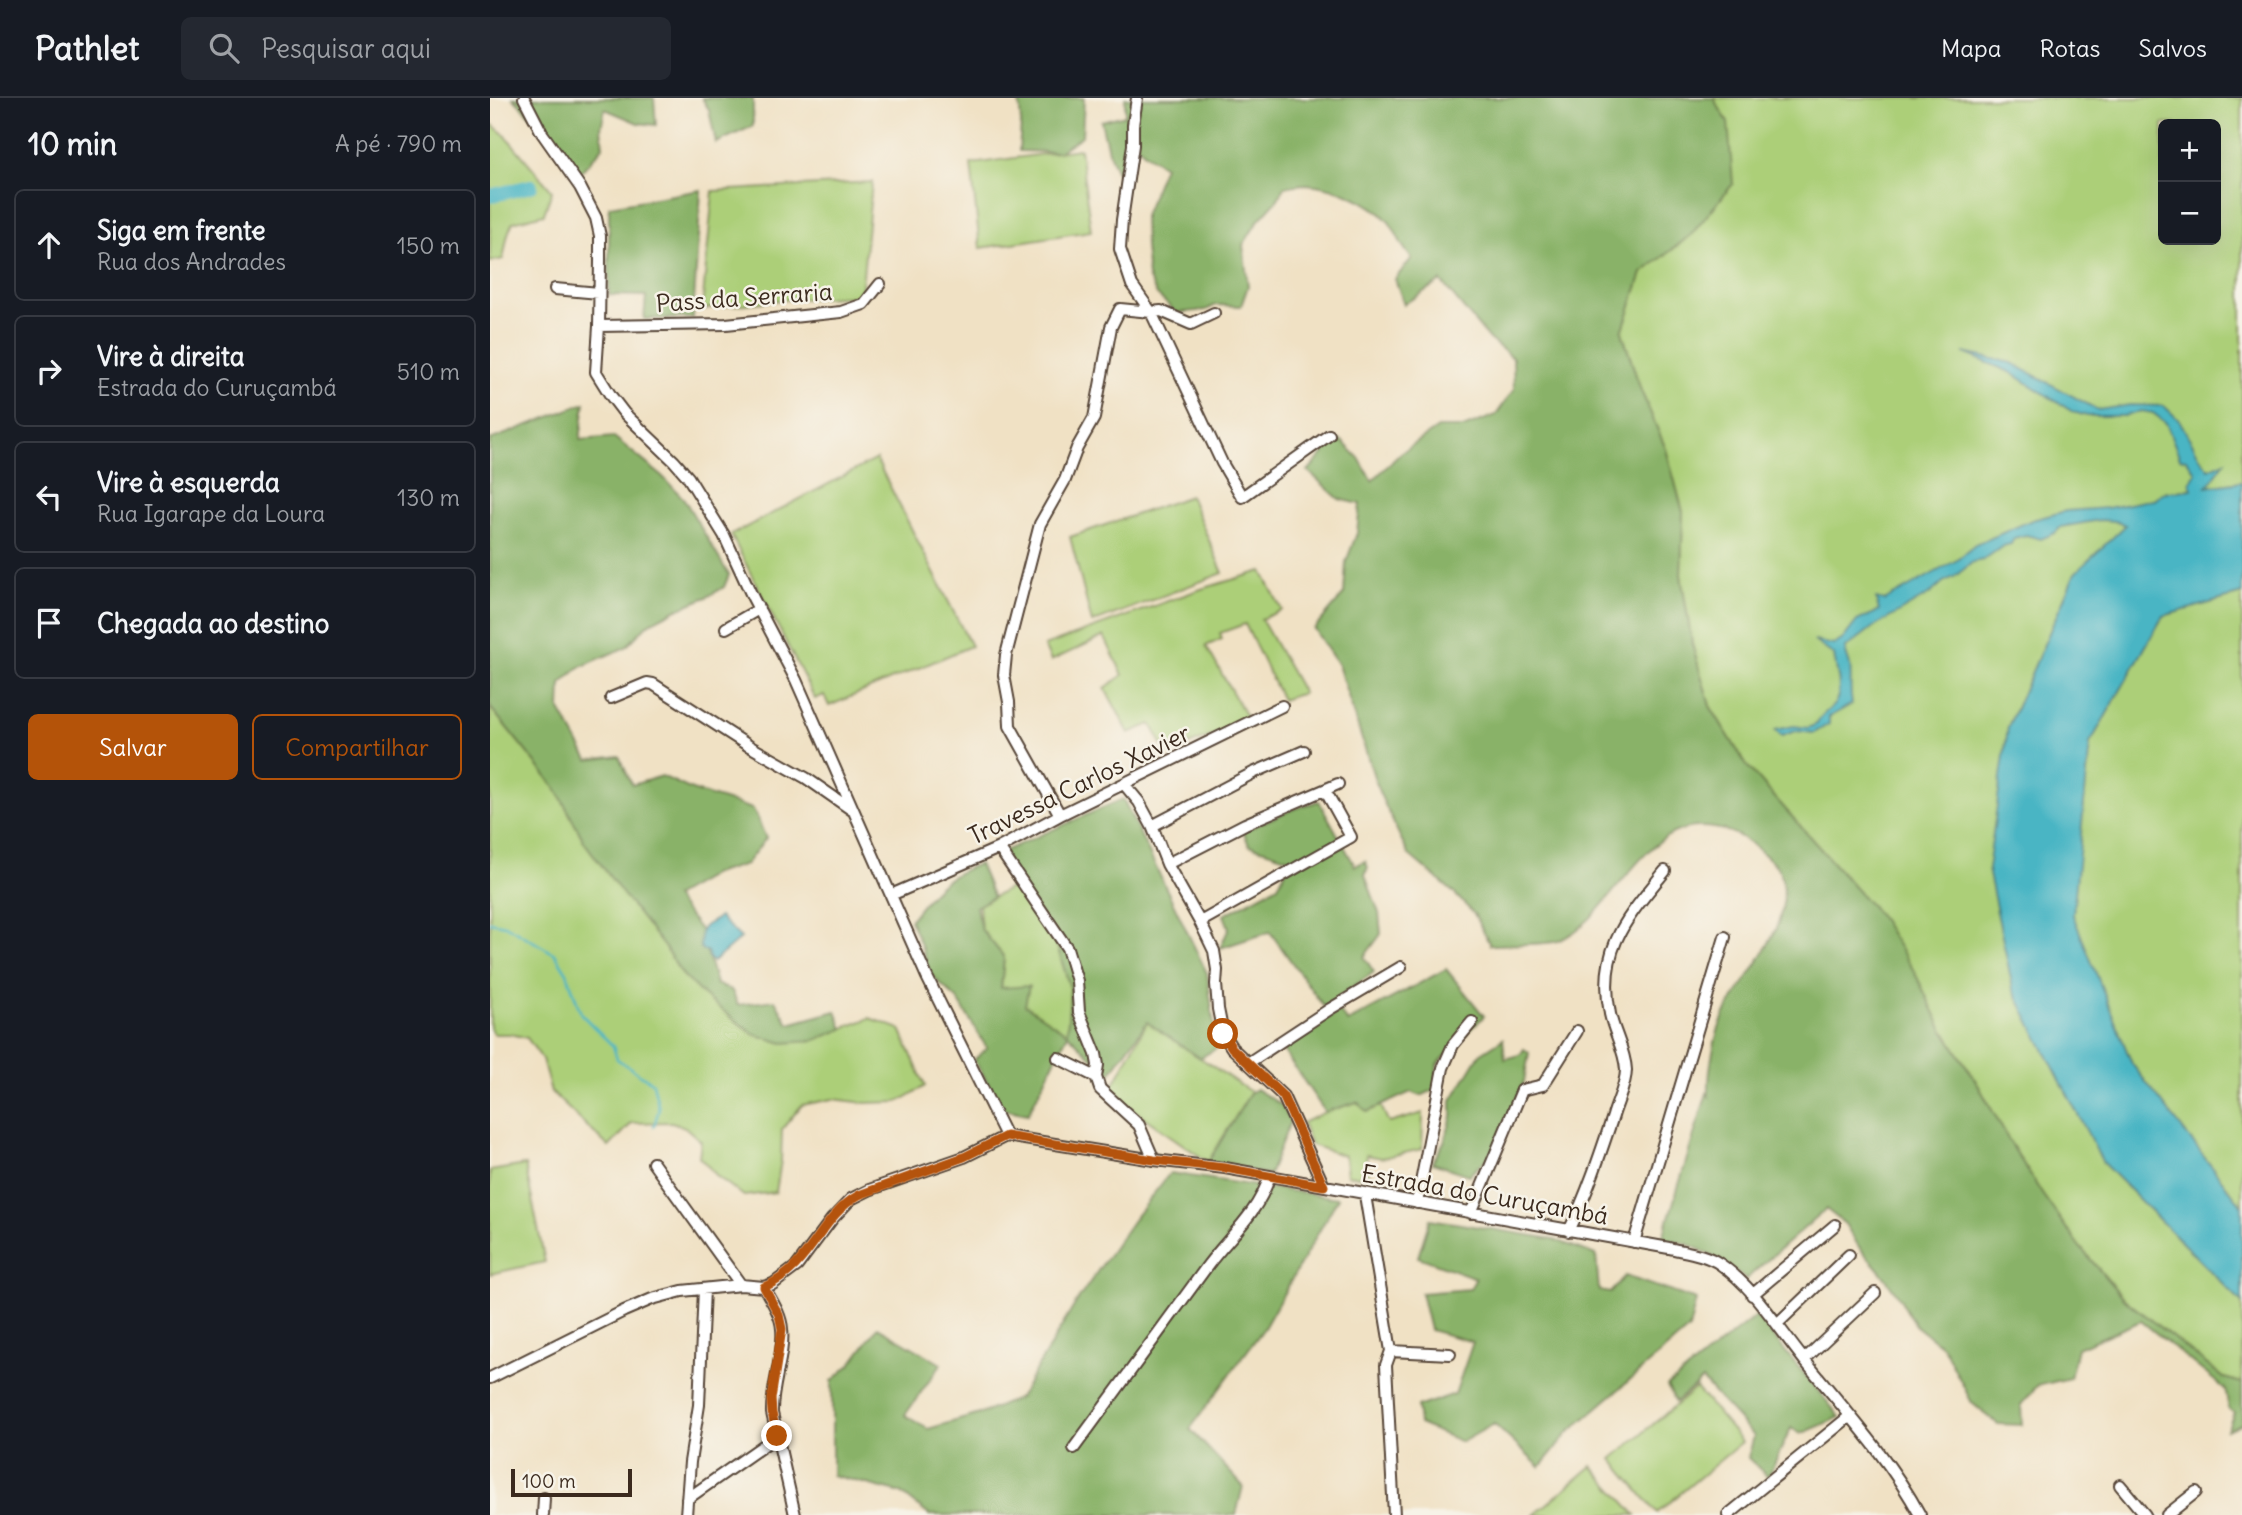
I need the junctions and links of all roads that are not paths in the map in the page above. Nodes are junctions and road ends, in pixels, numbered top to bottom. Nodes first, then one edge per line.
1 (524, 98) edge
2 (1137, 98) edge
3 (880, 284) dead end
4 (555, 289) dead end
5 (599, 293) junction
6 (1151, 312) junction
7 (1214, 313) dead end
8 (599, 326) junction
9 (1329, 435) dead end
10 (759, 609) junction
11 (726, 628) dead end
12 (611, 698) dead end
13 (1282, 706) dead end
14 (1304, 751) dead end
15 (1124, 784) junction
16 (1338, 784) dead end
17 (1325, 790) junction
18 (852, 810) junction
19 (1060, 815) junction
20 (1152, 826) junction
21 (999, 848) junction
22 (1167, 864) junction
23 (1665, 871) dead end
24 (891, 895) junction
25 (1200, 922) junction
26 (1725, 937) dead end
27 (1401, 967) dead end
28 (1472, 1022) dead end
29 (1577, 1031) dead end
30 (1058, 1058) dead end
31 (1248, 1063) junction
32 (1096, 1077) junction
33 (1006, 1136) junction
34 (1154, 1160) junction
35 (653, 1163) dead end
36 (1269, 1178) junction
37 (1324, 1186) junction
38 (1365, 1195) junction
39 (1417, 1203) junction
40 (1471, 1213) junction
41 (1835, 1225) dead end
42 (1569, 1231) junction
43 (1634, 1242) junction
44 (1849, 1255) dead end
45 (741, 1285) junction
46 (764, 1287) junction
47 (704, 1289) junction
48 (1875, 1293) dead end
49 (1752, 1295) junction
50 (1777, 1324) junction
51 (1391, 1351) junction
52 (1450, 1354) dead end
53 (1804, 1360) junction
54 (490, 1378) edge
55 (1850, 1416) junction
56 (777, 1436) junction
57 (1074, 1448) dead end
58 (2120, 1485) dead end
59 (2196, 1492) dead end
60 (544, 1498) dead end
61 (687, 1499) junction
62 (543, 1515) edge
63 (685, 1515) edge
64 (795, 1515) edge
65 (1394, 1515) edge
66 (1728, 1515) edge
67 (1920, 1515) edge
68 (2145, 1515) edge
69 (2167, 1515) edge

1 - 5 street
2 - 6 street
3 - 8 street, Pass da Serraria
4 - 5 street
5 - 8 street
6 - 7 street
6 - 9 street
6 - 19 street
8 - 10 street
10 - 11 street
10 - 18 street
12 - 18 street
13 - 15 street, Travessa Carlos Xavier
14 - 20 street
15 - 19 street, Travessa Carlos Xavier
15 - 20 street
16 - 17 street
17 - 22 street
17 - 25 street
18 - 24 street
19 - 21 street, Travessa Carlos Xavier
20 - 22 street
21 - 24 street, Travessa Carlos Xavier
21 - 32 street
22 - 25 street
23 - 42 street
24 - 33 street
25 - 31 street
26 - 43 street
27 - 31 street
28 - 39 street
29 - 40 street
30 - 32 street
31 - 37 street
32 - 34 street
33 - 34 street, Estrada do Curuçambá
33 - 46 street
34 - 36 street, Estrada do Curuçambá
35 - 45 street
36 - 37 street, Estrada do Curuçambá
36 - 57 street
37 - 38 street, Estrada do Curuçambá
38 - 39 street, Estrada do Curuçambá
38 - 51 street
39 - 40 street, Estrada do Curuçambá
40 - 42 street, Estrada do Curuçambá
41 - 49 street
42 - 43 street, Estrada do Curuçambá
43 - 49 street, Estrada do Curuçambá
44 - 50 street
45 - 46 street
45 - 47 street
46 - 56 street
47 - 54 street
47 - 61 street
48 - 53 street
49 - 50 street, Estrada do Curuçambá
50 - 53 street, Estrada do Curuçambá
51 - 52 street
51 - 65 street
53 - 55 street, Estrada do Curuçambá
55 - 66 street
55 - 67 street, Estrada do Curuçambá
56 - 61 street
56 - 64 street
58 - 68 street
59 - 69 street
60 - 62 street
61 - 63 street

